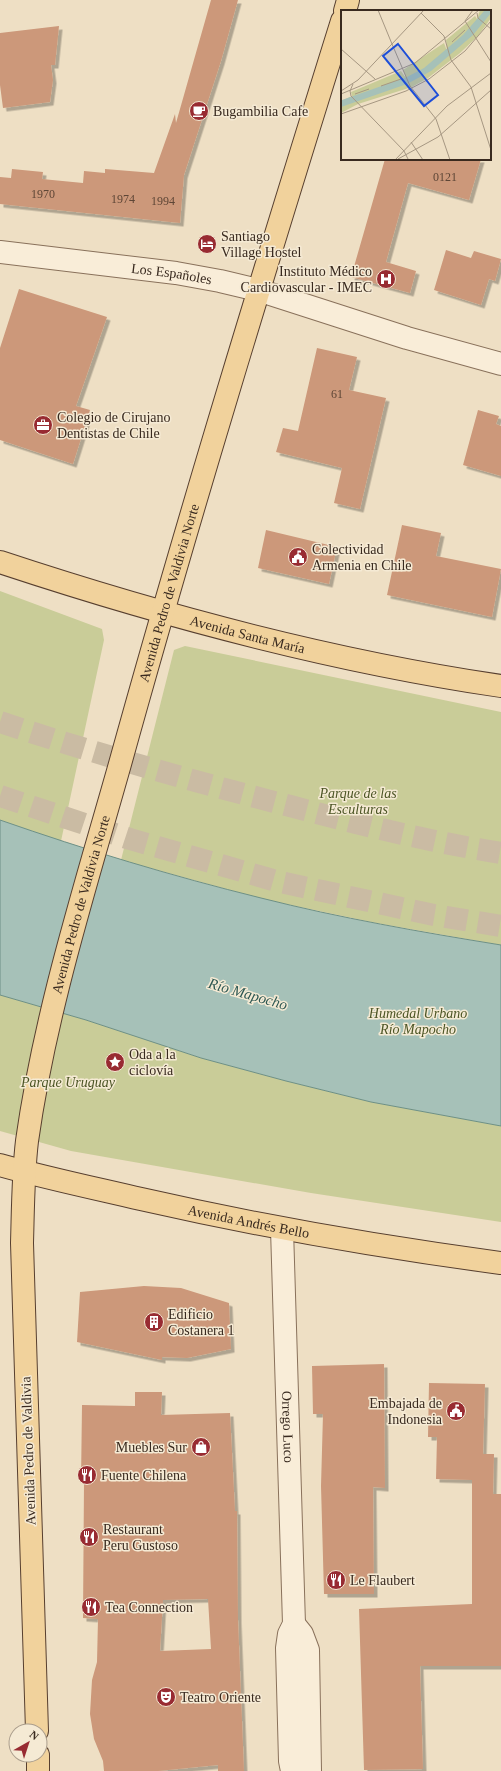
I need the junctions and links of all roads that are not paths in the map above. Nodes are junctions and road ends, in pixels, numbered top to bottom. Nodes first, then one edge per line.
1 (348, 0) edge
2 (345, 10) edge
3 (341, 24) edge
4 (0, 252) edge
5 (258, 290) junction
6 (501, 364) edge
7 (0, 562) edge
8 (162, 611) junction
9 (501, 686) edge
10 (0, 1165) edge
11 (24, 1172) junction
12 (282, 1229) junction
13 (501, 1263) edge
14 (294, 1624) junction
15 (37, 1723) edge
16 (292, 1771) edge
17 (310, 1771) edge

1 - 2 main road
3 - 5 main road, Avenida Pedro de Valdivia Norte
4 - 5 street, Los Españoles
5 - 6 street, Los Españoles
5 - 8 main road, Avenida Pedro de Valdivia Norte
7 - 8 main road, Avenida Santa María
8 - 9 main road, Avenida Santa María
8 - 11 main road, Avenida Pedro de Valdivia Norte
10 - 11 main road, Avenida Andrés Bello
11 - 12 main road, Avenida Andrés Bello
11 - 15 main road, Avenida Pedro de Valdivia
12 - 13 main road, Avenida Andrés Bello
12 - 14 street, Orrego Luco
14 - 16 street, Orrego Luco
14 - 17 street

